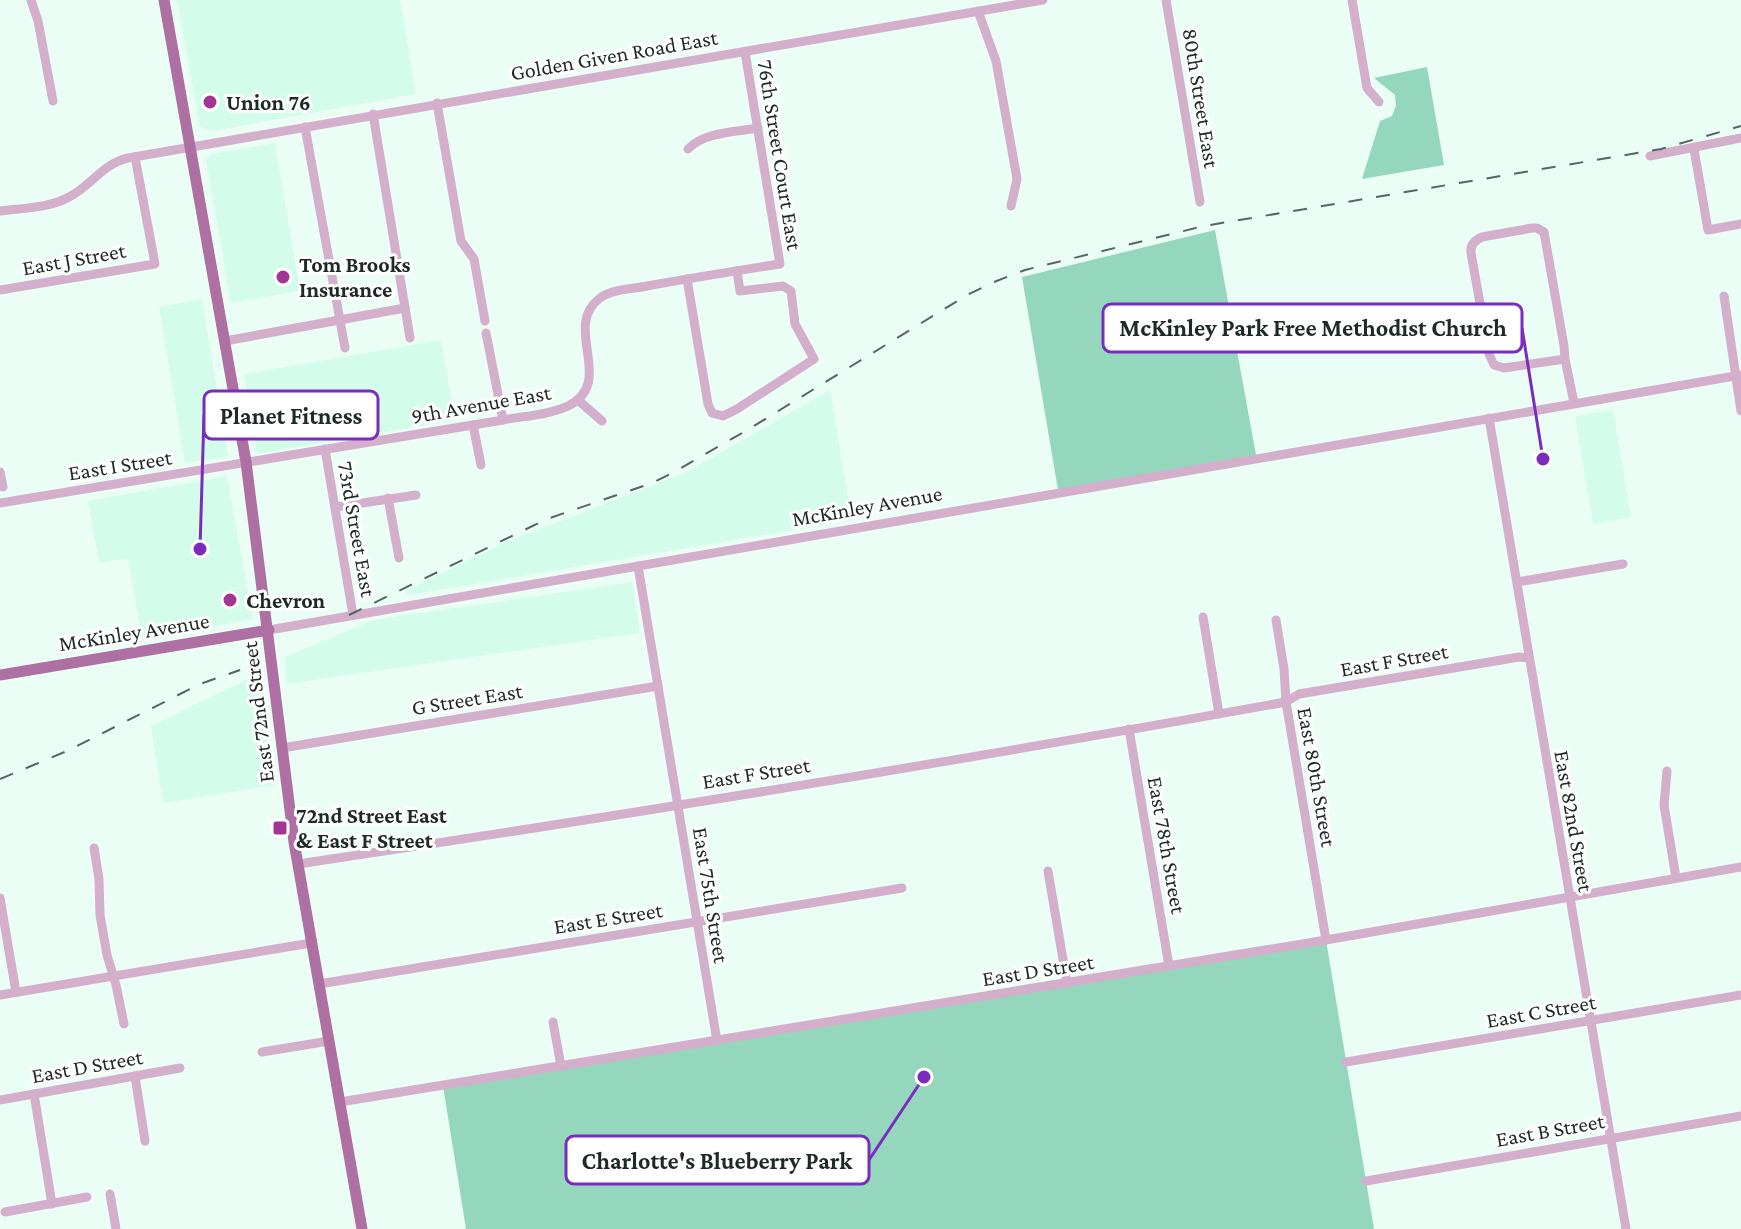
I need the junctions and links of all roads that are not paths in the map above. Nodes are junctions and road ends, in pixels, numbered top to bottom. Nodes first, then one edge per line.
1 (31, 0) edge
2 (164, 0) edge
3 (1043, 0) edge
4 (1166, 0) edge
5 (1352, 0) edge
6 (978, 11) junction
7 (745, 52) junction
8 (53, 101) dead end
9 (1379, 102) dead end
10 (437, 103) junction
11 (373, 114) junction
12 (305, 127) junction
13 (758, 128) junction
14 (1741, 138) edge
15 (191, 147) junction
16 (688, 149) dead end
17 (1694, 149) junction
18 (1650, 156) dead end
19 (135, 157) junction
20 (1200, 202) dead end
21 (1011, 206) dead end
22 (0, 211) edge
23 (1741, 224) edge
24 (737, 271) junction
25 (687, 279) junction
26 (0, 290) edge
27 (1724, 296) dead end
28 (405, 308) junction
29 (339, 320) junction
30 (485, 321) dead end
31 (486, 333) dead end
32 (410, 338) dead end
33 (225, 341) junction
34 (345, 348) dead end
35 (1565, 359) junction
36 (1738, 376) edge
37 (578, 400) junction
38 (1574, 403) junction
39 (1741, 411) edge
40 (1489, 418) junction
41 (503, 420) junction
42 (602, 421) dead end
43 (473, 425) junction
44 (325, 449) junction
45 (246, 462) junction
46 (481, 465) dead end
47 (0, 472) edge
48 (3, 487) dead end
49 (416, 495) dead end
50 (388, 498) junction
51 (0, 503) edge
52 (336, 507) junction
53 (399, 558) dead end
54 (1623, 564) dead end
55 (638, 566) junction
56 (1517, 582) junction
57 (353, 615) junction
58 (1203, 617) dead end
59 (1276, 620) dead end
60 (269, 630) junction
61 (1529, 658) junction
62 (0, 675) edge
63 (658, 686) junction
64 (1286, 702) junction
65 (1219, 714) junction
66 (1129, 729) junction
67 (282, 748) junction
68 (1667, 771) dead end
69 (677, 805) junction
70 (94, 848) dead end
71 (298, 864) junction
72 (1741, 867) edge
73 (1048, 871) dead end
74 (1676, 878) junction
75 (902, 888) dead end
76 (1569, 897) junction
77 (0, 898) edge
78 (697, 922) junction
79 (1326, 940) junction
80 (311, 943) junction
81 (1169, 966) junction
82 (112, 975) junction
83 (1067, 983) junction
84 (319, 984) junction
85 (16, 992) junction
86 (0, 995) edge
87 (1741, 995) edge
88 (1591, 1021) junction
89 (553, 1022) dead end
90 (124, 1024) dead end
91 (329, 1041) junction
92 (717, 1041) junction
93 (262, 1052) dead end
94 (1346, 1062) dead end
95 (561, 1066) junction
96 (180, 1068) dead end
97 (135, 1076) junction
98 (34, 1094) junction
99 (0, 1100) edge
100 (340, 1102) junction
101 (1741, 1116) edge
102 (1610, 1138) junction
103 (145, 1141) dead end
104 (1366, 1181) dead end
105 (110, 1194) dead end
106 (87, 1197) dead end
107 (52, 1204) junction
108 (5, 1212) dead end
109 (116, 1229) edge
110 (362, 1229) edge
111 (1626, 1229) edge

1 - 8 street
2 - 15 main road, East 72nd Street
3 - 6 street, Golden Given Road East
4 - 20 street, 80th Street East
5 - 9 street
6 - 7 street, Golden Given Road East
6 - 21 street
7 - 10 street, Golden Given Road East
7 - 13 street, 76th Street Court East
10 - 11 street, Golden Given Road East
10 - 30 street
11 - 12 street, Golden Given Road East
11 - 28 street
12 - 15 street, Golden Given Road East
12 - 29 street
13 - 16 street
13 - 24 street, 76th Street Court East
14 - 17 street
15 - 19 street, Golden Given Road East
15 - 33 main road, East 72nd Street
17 - 18 street
17 - 23 street
19 - 22 street, Golden Given Road East
19 - 26 street, East J Street
24 - 25 street
24 - 25 street
25 - 37 street
27 - 36 street
28 - 29 street
28 - 32 street
29 - 33 street
29 - 34 street
31 - 41 street
33 - 45 main road, East 72nd Street
35 - 35 street
35 - 38 street
36 - 38 street, McKinley Avenue
36 - 39 street
37 - 41 street, 9th Avenue East
37 - 42 street
38 - 40 street, McKinley Avenue
40 - 55 street, McKinley Avenue
40 - 56 street, East 82nd Street
41 - 43 street, 9th Avenue East
43 - 44 street, 9th Avenue East
43 - 46 street
44 - 45 street, 9th Avenue East
44 - 52 street, 73rd Street East
45 - 51 street, East I Street
45 - 60 main road, East 72nd Street
47 - 48 street
49 - 50 street
50 - 52 street
50 - 53 street
52 - 57 street, 73rd Street East
54 - 56 street
55 - 57 street, McKinley Avenue
55 - 63 street, East 75th Street
56 - 61 street, East 82nd Street
57 - 60 street, McKinley Avenue
58 - 65 street
59 - 64 street, East 80th Street
60 - 62 main road, McKinley Avenue
60 - 67 main road, East 72nd Street
61 - 64 street, East F Street
61 - 76 street, East 82nd Street
63 - 67 street, G Street East
63 - 69 street, East 75th Street
64 - 65 street, East F Street
64 - 79 street, East 80th Street
65 - 66 street, East F Street
66 - 69 street, East F Street
66 - 81 street, East 78th Street
67 - 71 main road, East 72nd Street
68 - 74 street
69 - 71 street, East F Street
69 - 78 street, East 75th Street
70 - 82 street
71 - 80 main road, East 72nd Street
72 - 74 street, East D Street
73 - 83 street
74 - 76 street, East D Street
75 - 78 street, East E Street
76 - 79 street, East D Street
76 - 88 street, East 82nd Street
77 - 85 street
78 - 84 street, East E Street
78 - 92 street, East 75th Street
79 - 81 street, East D Street
80 - 82 street
80 - 84 main road, East 72nd Street
81 - 83 street, East D Street
82 - 85 street
82 - 90 street
83 - 92 street, East D Street
84 - 91 main road, East 72nd Street
85 - 86 street
87 - 88 street, East C Street
88 - 94 street, East C Street
88 - 102 street, East 82nd Street
89 - 95 street
91 - 93 street
91 - 100 main road, East 72nd Street
92 - 95 street, East D Street
95 - 100 street, East D Street
96 - 97 street, East D Street
97 - 98 street, East D Street
97 - 103 street
98 - 99 street, East D Street
98 - 107 street
100 - 110 main road, East 72nd Street
101 - 102 street, East B Street
102 - 104 street, East B Street
102 - 111 street, East 82nd Street
105 - 109 street
106 - 107 street
107 - 108 street

